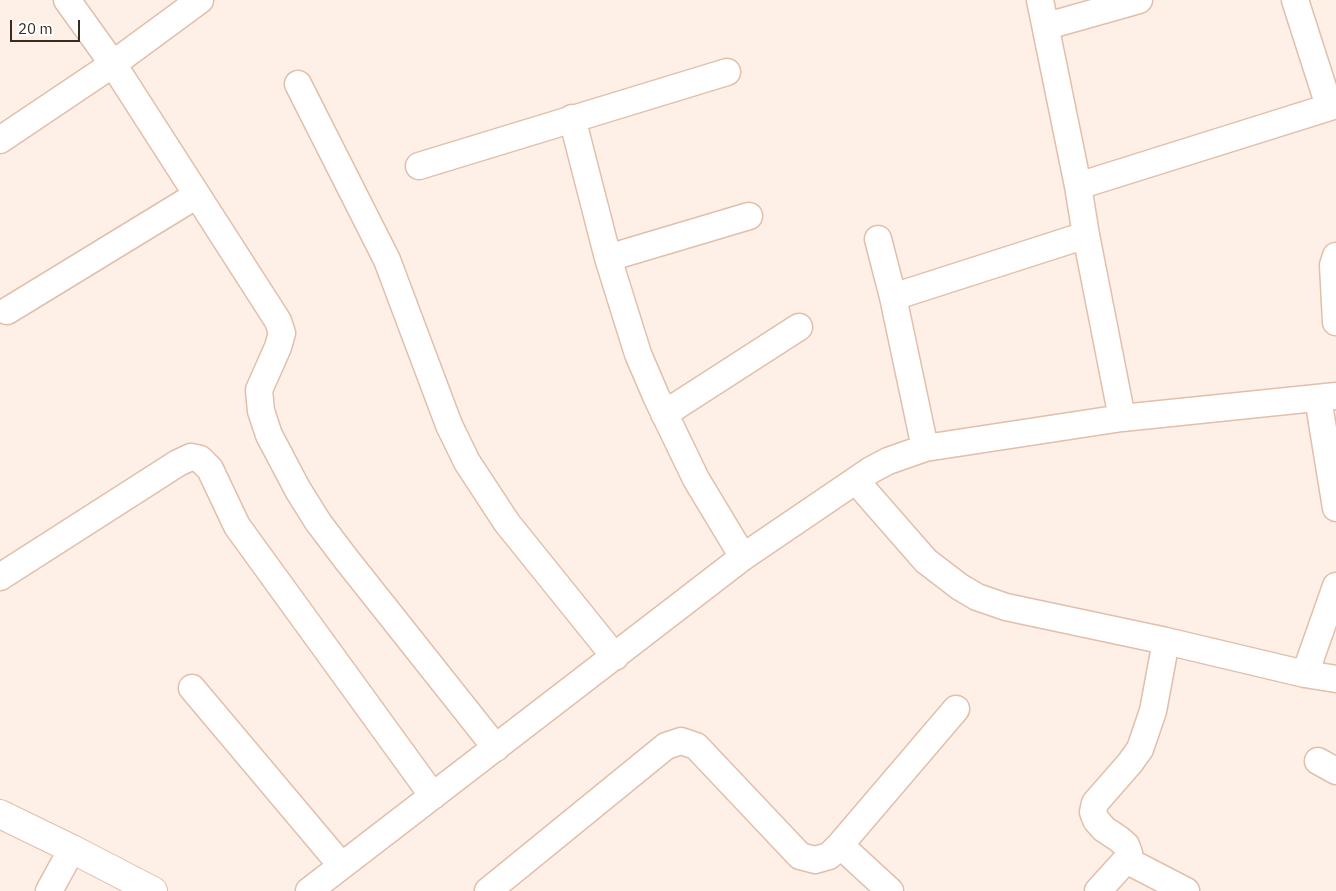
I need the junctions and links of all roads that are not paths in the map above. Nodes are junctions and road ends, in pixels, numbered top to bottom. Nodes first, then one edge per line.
1 (67, 0) edge
2 (200, 0) edge
3 (1040, 0) edge
4 (1139, 0) edge
5 (1296, 0) edge
6 (1047, 26) junction
7 (113, 64) junction
8 (727, 72) dead end
9 (298, 84) dead end
10 (1332, 106) edge
11 (572, 118) junction
12 (0, 140) edge
13 (419, 166) dead end
14 (1078, 186) junction
15 (197, 195) junction
16 (749, 216) dead end
17 (1086, 235) junction
18 (878, 239) dead end
19 (1336, 256) edge
20 (608, 258) junction
21 (893, 297) junction
22 (6, 311) dead end
23 (1336, 322) edge
24 (799, 327) dead end
25 (1327, 397) edge
26 (664, 414) junction
27 (1122, 418) junction
28 (925, 448) junction
29 (856, 482) junction
30 (1336, 508) edge
31 (743, 557) junction
32 (0, 576) edge
33 (1336, 586) edge
34 (1166, 641) junction
35 (615, 657) junction
36 (1304, 674) junction
37 (1336, 679) edge
38 (192, 688) dead end
39 (956, 708) dead end
40 (496, 748) junction
41 (433, 796) junction
42 (0, 814) edge
43 (840, 845) junction
44 (72, 848) junction
45 (1126, 860) junction
46 (341, 865) junction
47 (49, 891) edge
48 (153, 891) edge
49 (309, 891) edge
50 (488, 891) edge
51 (890, 891) edge
52 (1098, 891) edge
53 (1186, 891) edge

1 - 7 street
2 - 7 street
3 - 6 street
4 - 6 street
5 - 10 street
6 - 14 street
7 - 12 street
7 - 15 street
8 - 11 street
9 - 35 street
10 - 14 street
11 - 13 street
11 - 20 street
14 - 17 street
15 - 22 street
15 - 40 street
16 - 20 street
17 - 21 street
17 - 27 street
18 - 21 street
19 - 23 street
20 - 26 street
21 - 28 street
24 - 26 street
25 - 27 street
25 - 30 street
26 - 31 street
27 - 28 street
28 - 29 street
29 - 31 street
29 - 34 street
31 - 35 street
32 - 41 street
33 - 36 street
34 - 36 street
34 - 45 street
35 - 40 street
36 - 37 street
38 - 46 street
39 - 43 street
40 - 41 street
41 - 46 street
42 - 44 street
43 - 50 street
43 - 51 street
44 - 47 street
44 - 48 street
45 - 52 street
45 - 53 street
46 - 49 street

